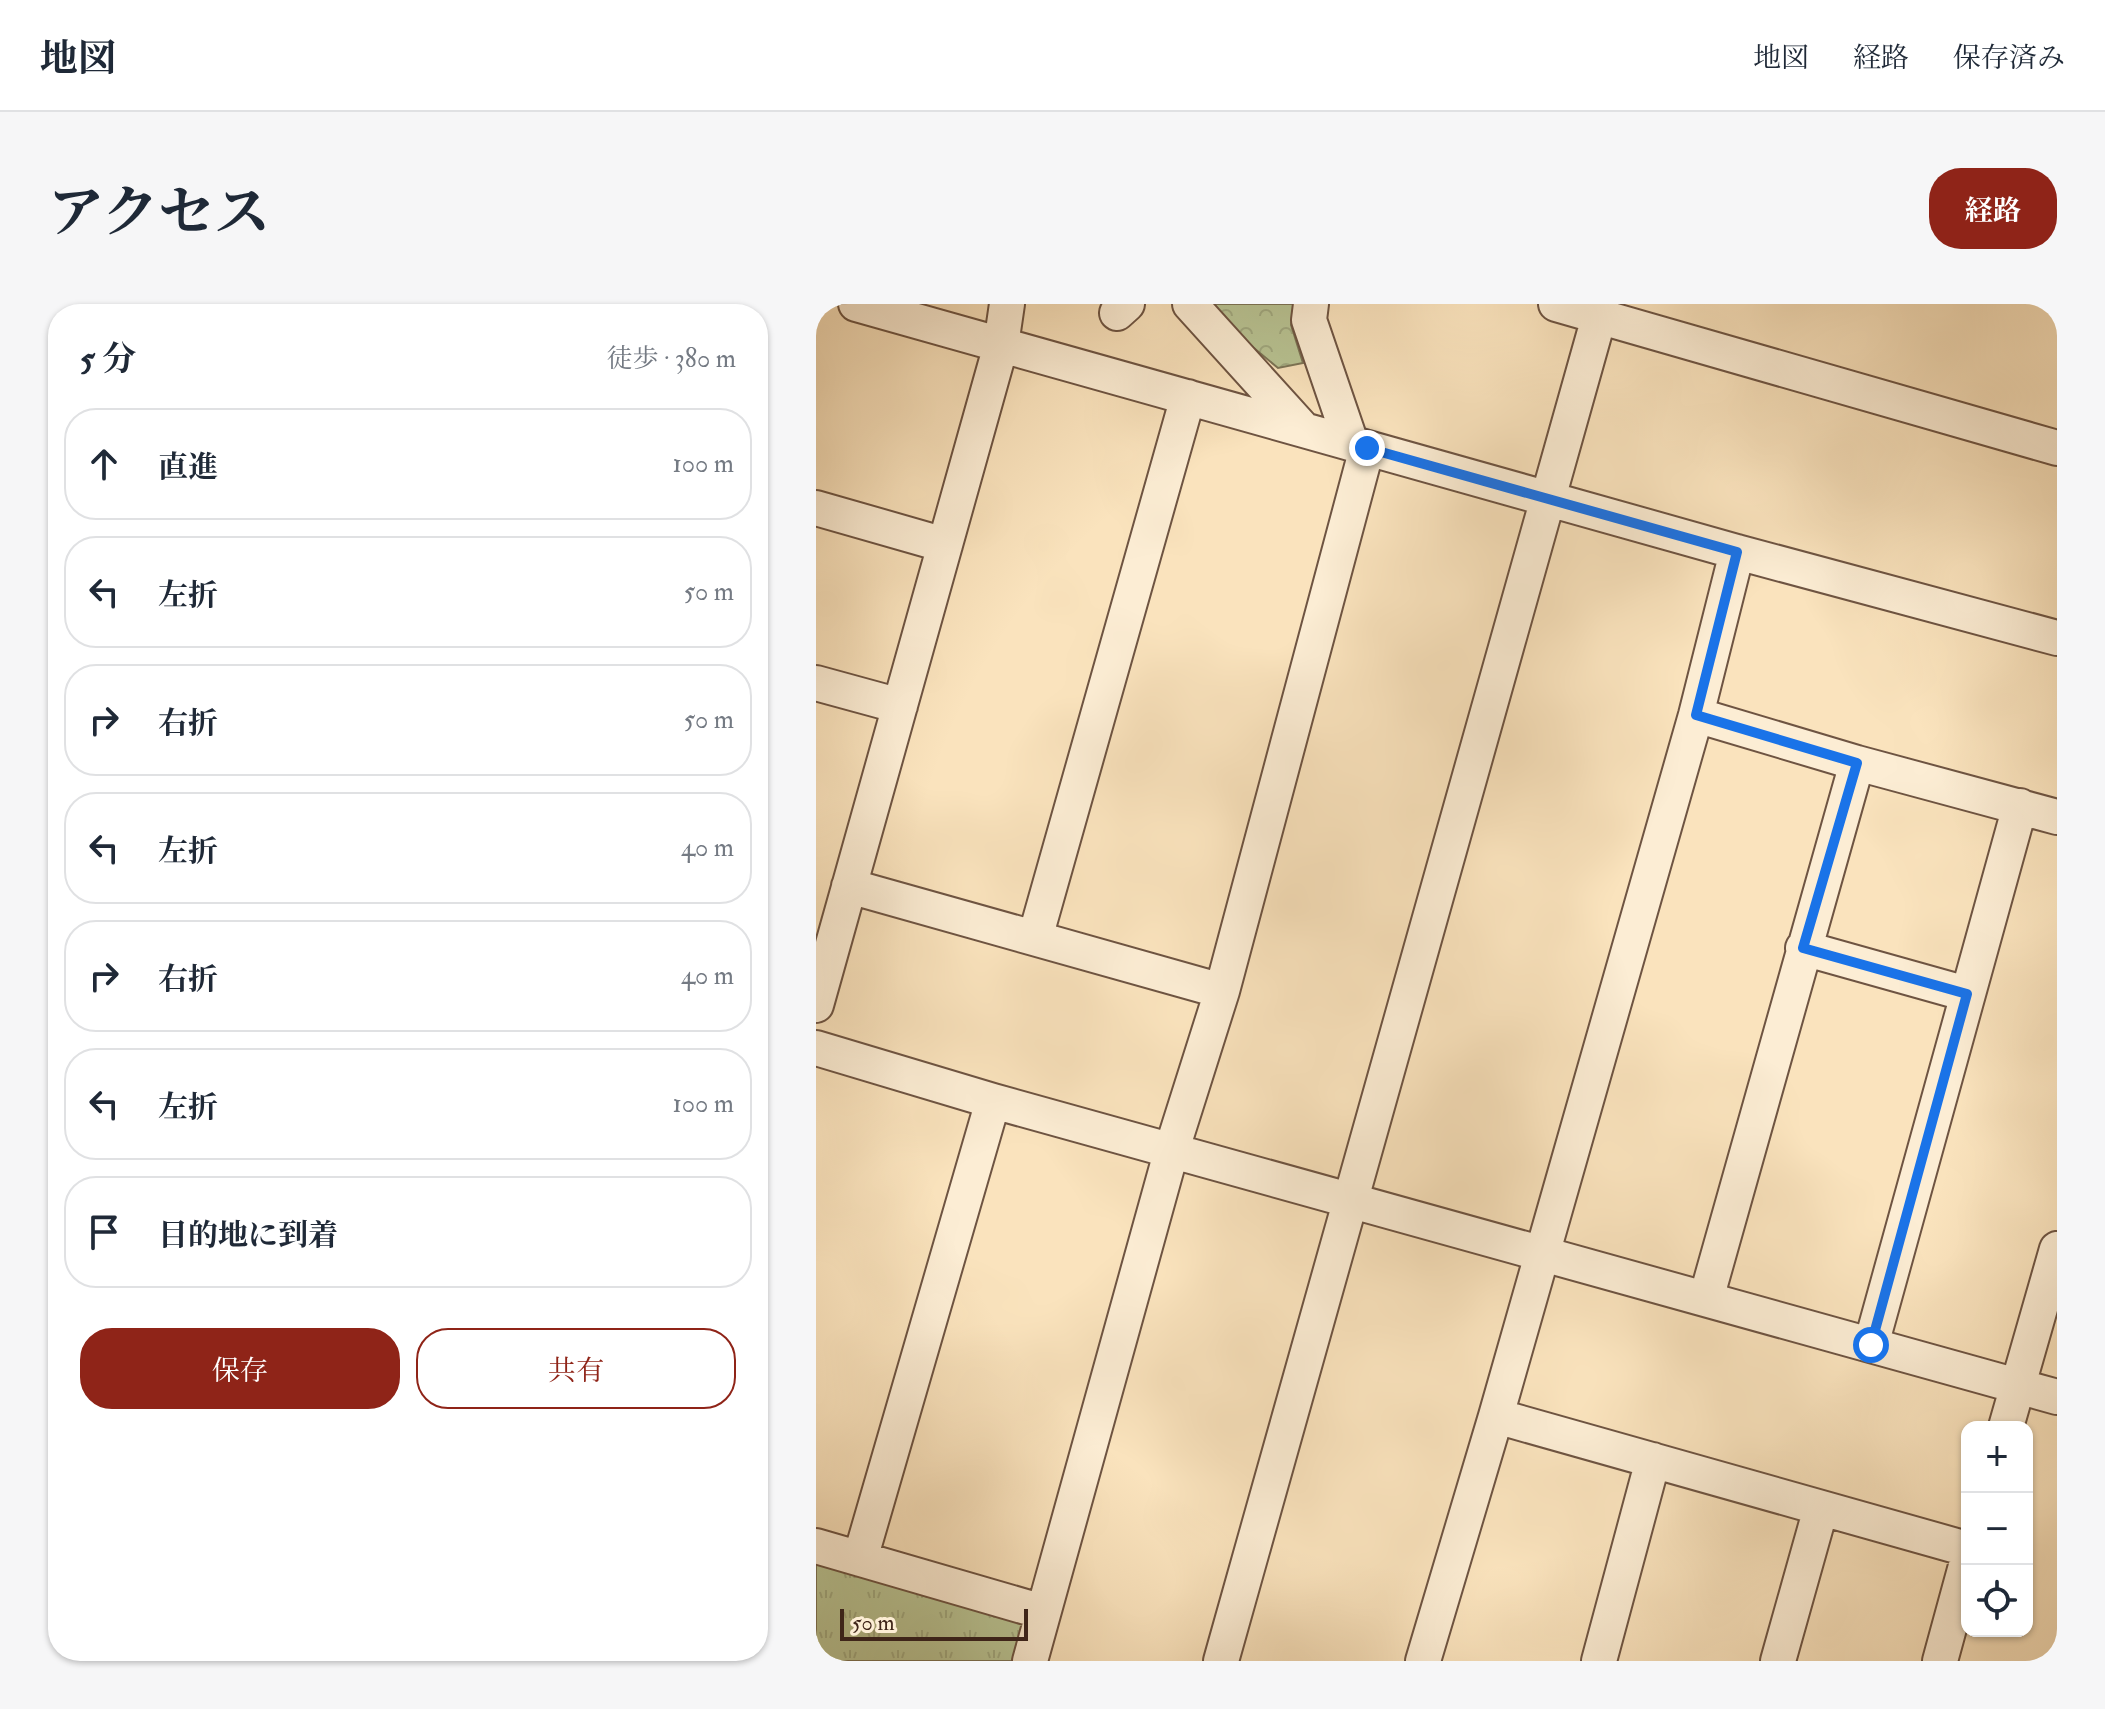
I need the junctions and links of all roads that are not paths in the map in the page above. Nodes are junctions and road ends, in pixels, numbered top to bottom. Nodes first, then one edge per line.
1 (856, 304) edge
2 (1007, 304) edge
3 (1190, 304) edge
4 (1311, 304) edge
5 (1556, 304) edge
6 (1599, 317) junction
7 (1001, 345) junction
8 (1188, 397) junction
9 (1303, 430) junction
10 (1359, 446) junction
11 (2057, 448) edge
12 (1548, 499) junction
13 (816, 508) edge
14 (945, 545) junction
15 (1737, 552) junction
16 (2057, 638) edge
17 (816, 683) edge
18 (900, 706) junction
19 (1696, 715) junction
20 (1857, 763) junction
21 (2020, 806) junction
22 (2057, 817) edge
23 (849, 886) junction
24 (1035, 938) junction
25 (1803, 948) junction
26 (1222, 991) junction
27 (1967, 994) junction
28 (816, 1005) edge
29 (816, 1048) edge
30 (993, 1101) junction
31 (1172, 1149) junction
32 (1352, 1201) junction
33 (2057, 1249) edge
34 (1542, 1254) junction
35 (1706, 1299) junction
36 (1871, 1345) junction
37 (2018, 1386) junction
38 (2057, 1397) edge
39 (1496, 1416) junction
40 (2008, 1421) edge
41 (1653, 1460) junction
42 (1821, 1508) junction
43 (816, 1546) edge
44 (1961, 1547) edge
45 (860, 1559) junction
46 (1966, 1565) edge
47 (1043, 1612) junction
48 (1030, 1661) edge
49 (1221, 1661) edge
50 (1423, 1661) edge
51 (1599, 1661) edge
52 (1778, 1661) edge
53 (1940, 1661) edge

1 - 7 street
2 - 7 street
3 - 9 street
4 - 10 street
5 - 6 street
6 - 11 street
6 - 12 street
7 - 8 street
7 - 14 street
8 - 9 street
8 - 24 street
9 - 10 street
10 - 12 street
10 - 26 street
12 - 15 street
12 - 32 street
13 - 14 street
14 - 18 street
15 - 16 street
15 - 19 street
17 - 18 street
18 - 23 street
19 - 20 street
19 - 34 street
20 - 21 street
20 - 25 street
21 - 22 street
21 - 27 street
23 - 24 street
23 - 28 street
24 - 26 street
25 - 27 street
25 - 35 street
26 - 31 street
27 - 36 street
29 - 30 street
30 - 31 street
30 - 45 street
31 - 32 street
31 - 47 street
32 - 34 street
32 - 49 street
33 - 37 street
34 - 35 street
34 - 39 street
35 - 36 street
36 - 37 street
37 - 38 street
37 - 40 street
39 - 41 street
39 - 50 street
41 - 42 street
41 - 51 street
42 - 44 street
42 - 52 street
43 - 45 street
45 - 47 street
46 - 53 street
47 - 48 street

